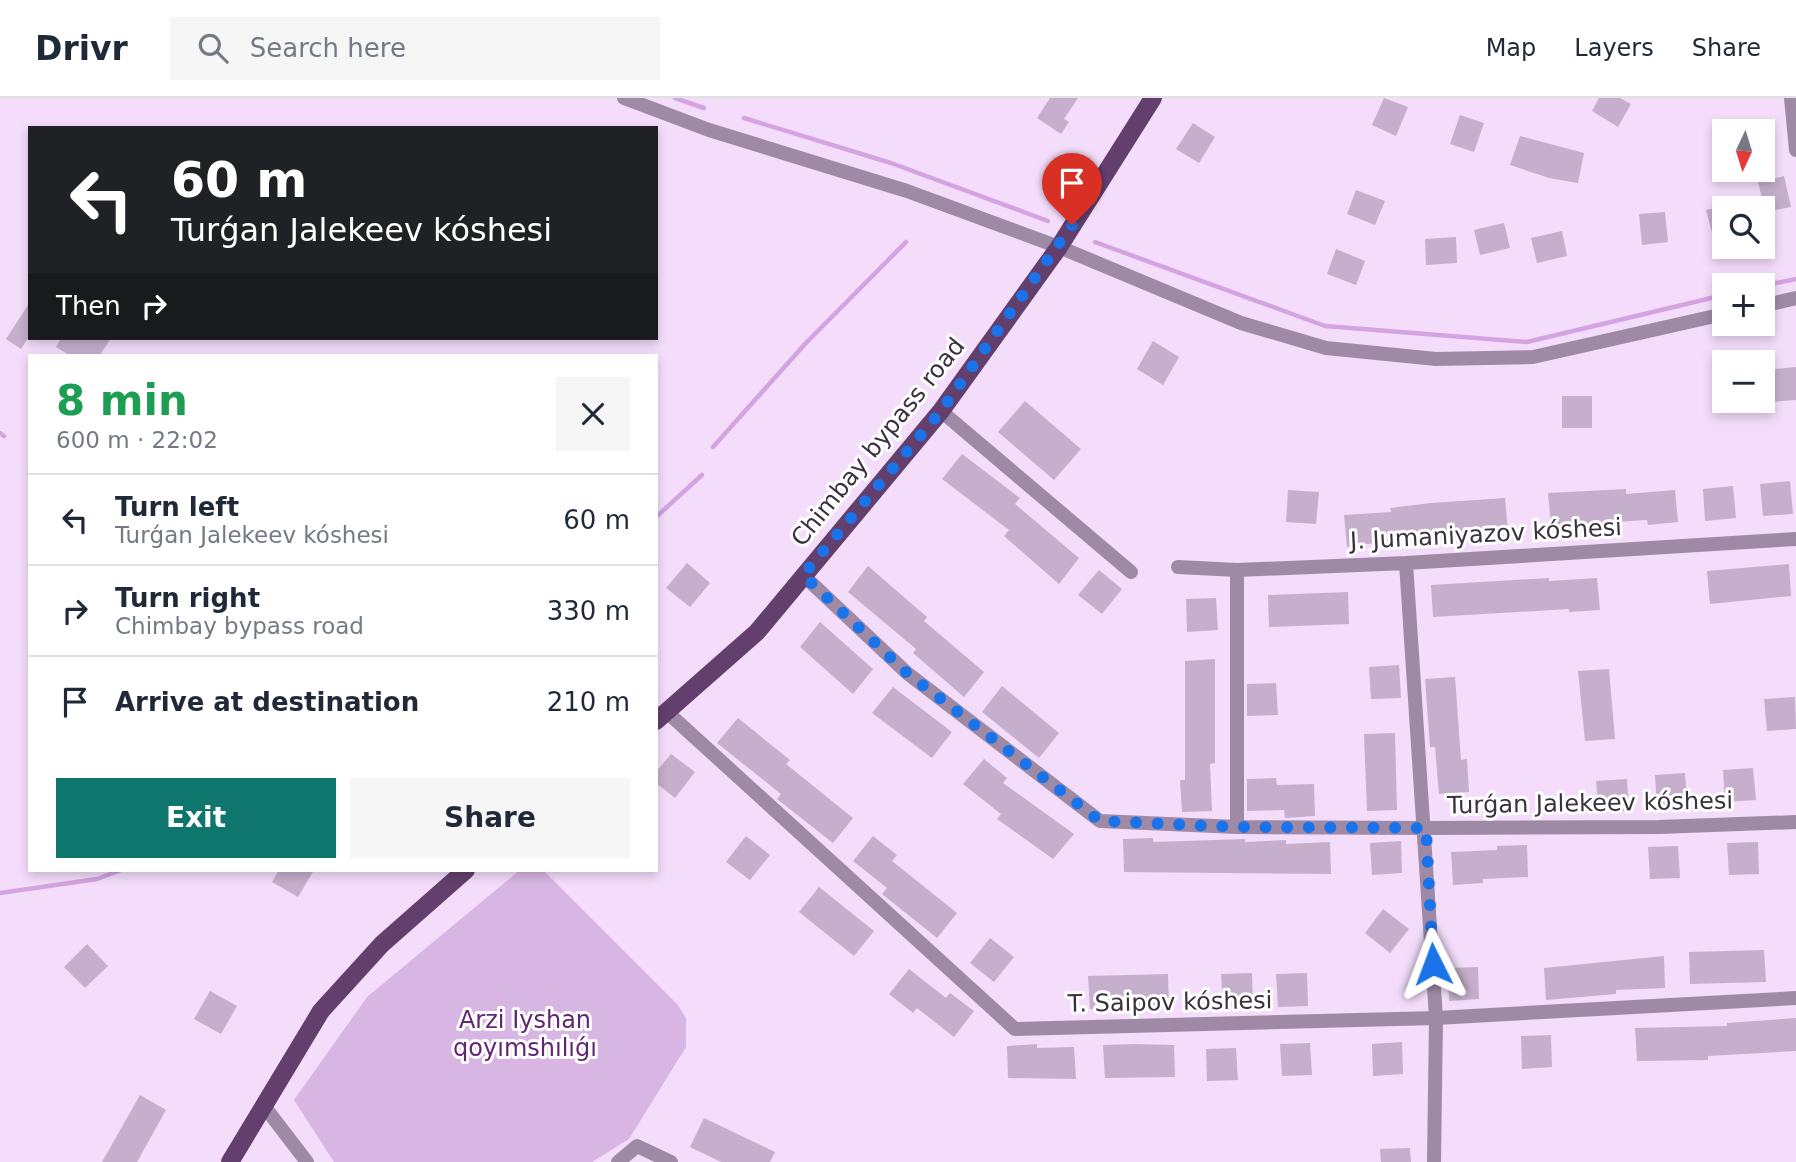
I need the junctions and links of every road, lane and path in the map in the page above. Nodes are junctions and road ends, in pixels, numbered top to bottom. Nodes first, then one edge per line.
1 (624, 98) edge
2 (1153, 98) edge
3 (1791, 98) edge
4 (1796, 150) edge
5 (1059, 247) junction
6 (1796, 298) edge
7 (1775, 303) edge
8 (1712, 317) edge
9 (941, 411) junction
10 (1796, 539) edge
11 (1406, 563) junction
12 (1178, 567) dead end
13 (1237, 570) junction
14 (1131, 572) dead end
15 (803, 575) junction
16 (662, 716) edge
17 (1796, 822) edge
18 (1237, 827) junction
19 (1426, 828) junction
20 (464, 872) edge
21 (1796, 998) edge
22 (1436, 1018) junction
23 (264, 1106) junction
24 (230, 1162) edge
25 (307, 1162) edge
26 (618, 1162) edge
27 (671, 1162) edge
28 (1434, 1162) edge

1 - 5 street
2 - 5 main road, Chimbay bypass road
3 - 4 street
5 - 8 street
5 - 9 main road, Chimbay bypass road
6 - 7 street
9 - 14 street
9 - 15 main road, Chimbay bypass road
10 - 11 street, J. Jumaniyazov kóshesi
11 - 13 street, J. Jumaniyazov kóshesi
11 - 19 street
12 - 13 street, J. Jumaniyazov kóshesi
13 - 18 street
15 - 16 main road, Chimbay bypass road
15 - 18 street, Turǵan Jalekeev kóshesi
16 - 22 street, T. Saipov kóshesi
17 - 19 street, Turǵan Jalekeev kóshesi
18 - 19 street, Turǵan Jalekeev kóshesi
19 - 22 street
20 - 23 main road
21 - 22 street, T. Saipov kóshesi
22 - 28 street
23 - 24 main road
23 - 25 street
26 - 27 street

